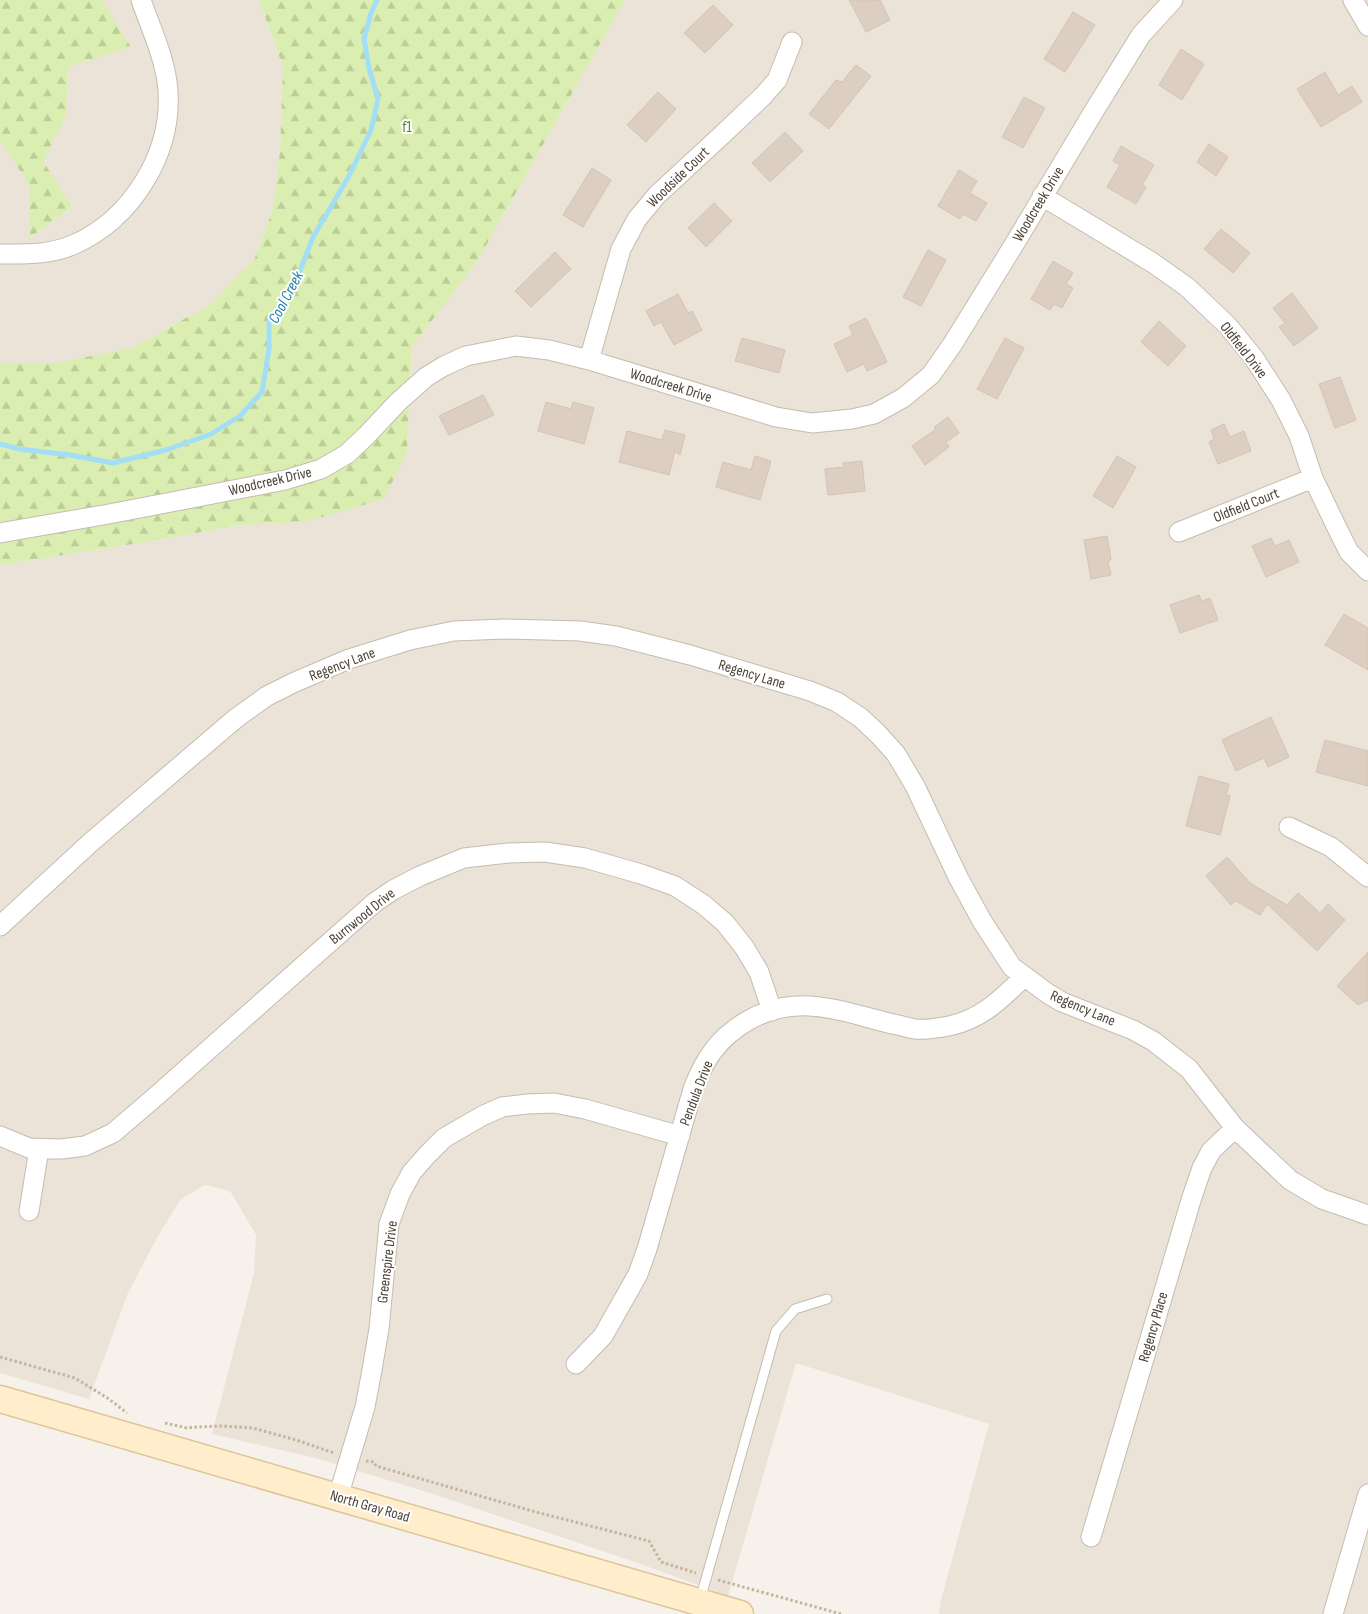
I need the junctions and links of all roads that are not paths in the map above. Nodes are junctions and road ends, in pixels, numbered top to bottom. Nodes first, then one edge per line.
1 (141, 0) edge
2 (1173, 0) edge
3 (1353, 0) edge
4 (1368, 26) edge
5 (792, 42) dead end
6 (1042, 196) junction
7 (0, 254) edge
8 (589, 360) junction
9 (1313, 478) junction
10 (1179, 532) dead end
11 (0, 533) edge
12 (1368, 571) edge
13 (1289, 827) dead end
14 (1368, 876) edge
15 (0, 926) edge
16 (1024, 977) junction
17 (772, 1011) junction
18 (1235, 1128) junction
19 (0, 1136) edge
20 (680, 1136) junction
21 (39, 1149) junction
22 (29, 1211) dead end
23 (1368, 1215) edge
24 (827, 1299) dead end
25 (576, 1364) dead end
26 (0, 1399) edge
27 (1368, 1494) edge
28 (338, 1496) junction
29 (1091, 1537) dead end
30 (699, 1602) junction
31 (740, 1614) edge
32 (1333, 1614) edge

1 - 7 street
2 - 6 street, Woodcreek Drive
3 - 4 street
5 - 8 street, Woodside Court
6 - 8 street, Woodcreek Drive
6 - 9 street, Oldfield Drive
8 - 11 street, Woodcreek Drive
9 - 10 street, Oldfield Court
9 - 12 street, Oldfield Drive
13 - 14 street
15 - 16 street, Regency Lane
16 - 17 street, Pendula Drive
16 - 18 street, Regency Lane
17 - 20 street, Pendula Drive
17 - 21 street, Burnwood Drive
18 - 23 street, Regency Lane
18 - 29 street, Regency Place
19 - 21 street
20 - 25 street, Pendula Drive
20 - 28 street, Greenspire Drive
21 - 22 street
24 - 30 lane
26 - 28 street, North Gray Road
27 - 32 street
28 - 30 street, North Gray Road
30 - 31 street, North Gray Road

